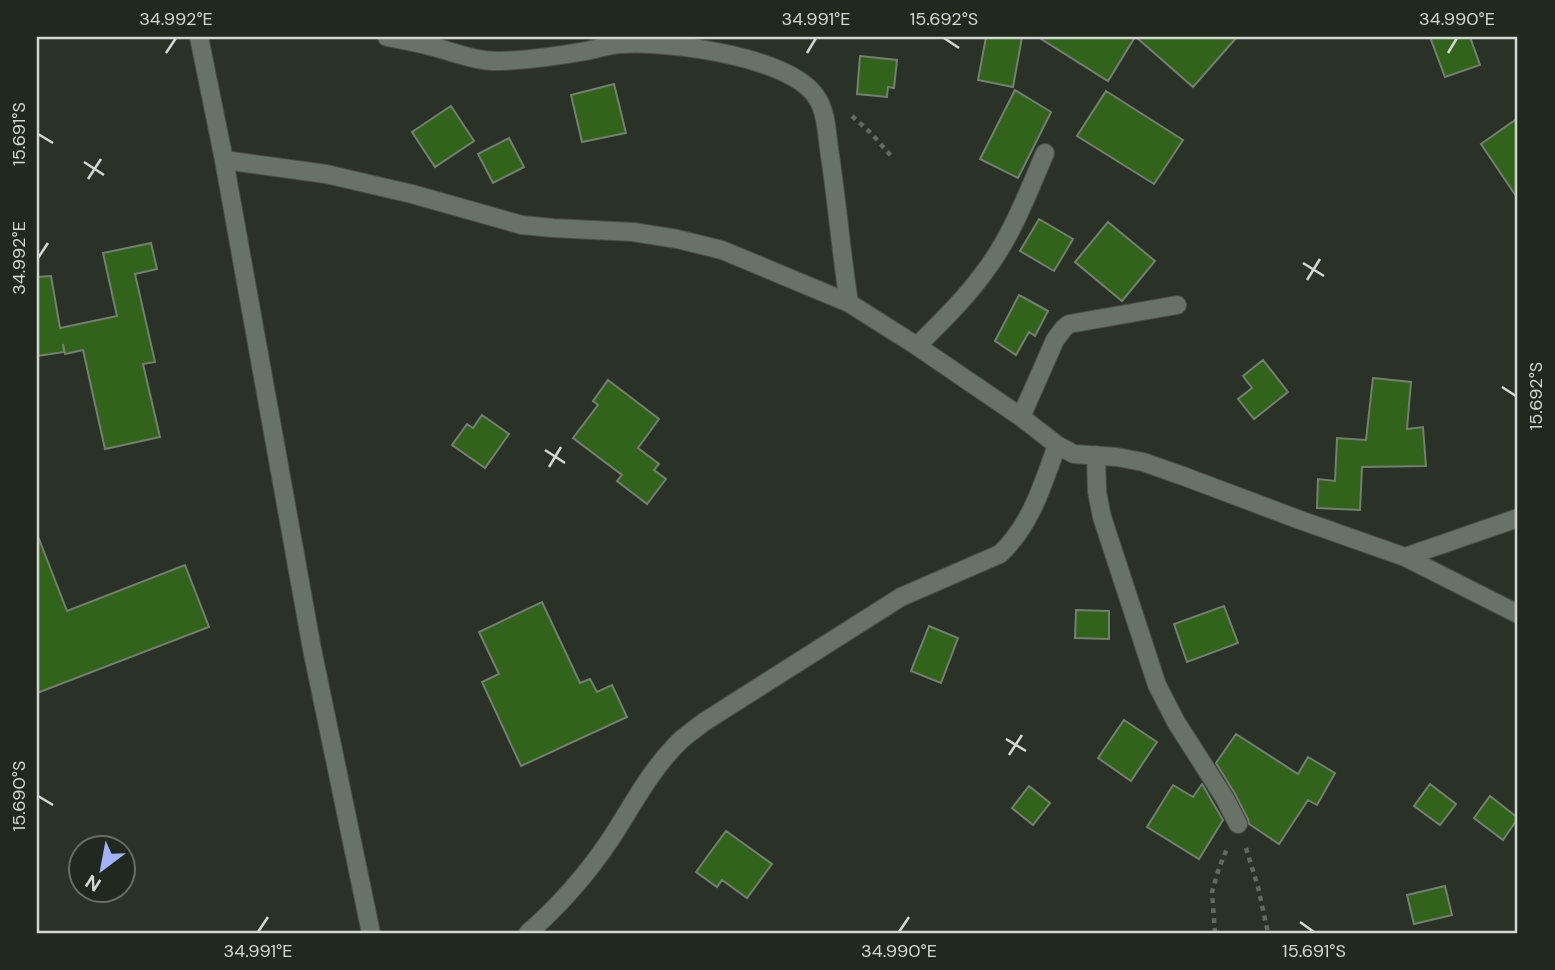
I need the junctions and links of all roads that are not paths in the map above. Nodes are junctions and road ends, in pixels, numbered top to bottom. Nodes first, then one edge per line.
1 (199, 37) edge
2 (387, 37) edge
3 (1045, 153) dead end
4 (224, 160) junction
5 (849, 303) junction
6 (1177, 305) dead end
7 (917, 346) junction
8 (1021, 417) junction
9 (1057, 445) junction
10 (1096, 455) junction
11 (1518, 518) edge
12 (1405, 557) junction
13 (1518, 614) edge
14 (1238, 824) road end
15 (371, 933) edge
16 (528, 933) edge

1 - 4 street
2 - 5 street
3 - 7 street
4 - 5 street
4 - 15 street
5 - 7 street
6 - 8 street
7 - 8 street
8 - 9 street
9 - 10 street
9 - 16 street
10 - 12 street
10 - 14 street
11 - 12 street
12 - 13 street

